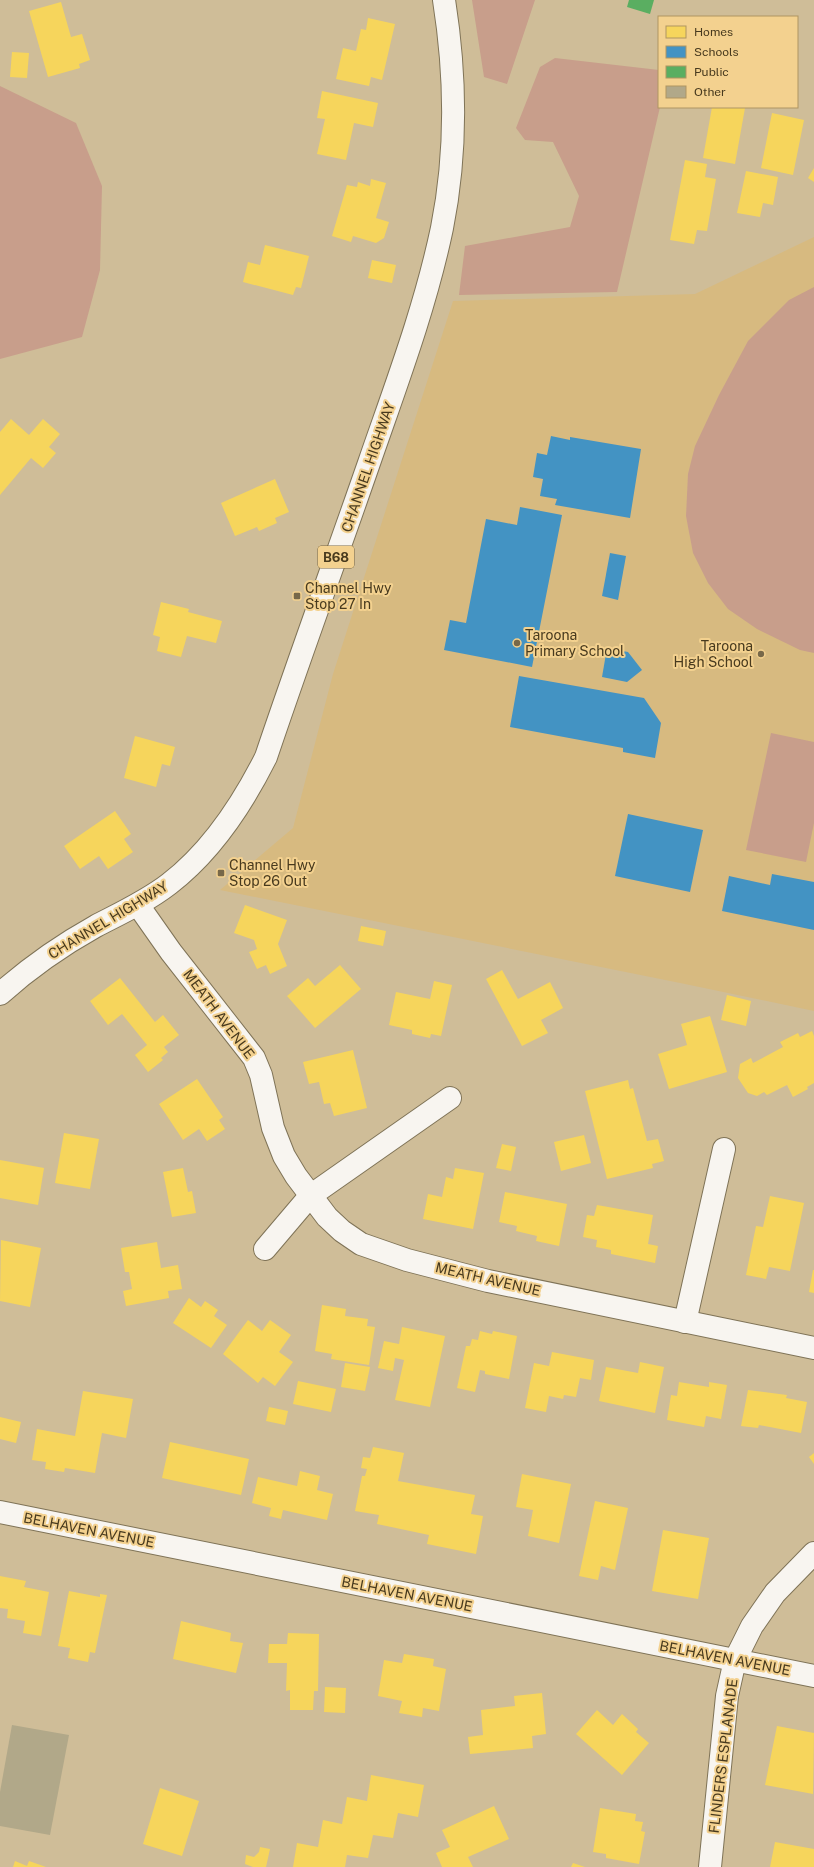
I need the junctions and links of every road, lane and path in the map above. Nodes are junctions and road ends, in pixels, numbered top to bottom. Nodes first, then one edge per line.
1 (444, 0) edge
2 (138, 905) junction
3 (0, 994) edge
4 (450, 1098) dead end
5 (724, 1149) dead end
6 (310, 1196) junction
7 (265, 1249) dead end
8 (686, 1322) junction
9 (814, 1348) edge
10 (0, 1512) edge
11 (814, 1553) edge
12 (735, 1660) junction
13 (814, 1676) edge
14 (710, 1867) edge

1 - 2 street, CHANNEL HIGHWAY / B68
2 - 3 street, CHANNEL HIGHWAY / B68
2 - 6 street, MEATH AVENUE
4 - 6 street
5 - 8 street
6 - 7 street
6 - 8 street, MEATH AVENUE
8 - 9 street, MEATH AVENUE
10 - 12 street, BELHAVEN AVENUE
11 - 12 street, FLINDERS ESPLANADE
12 - 13 street, BELHAVEN AVENUE
12 - 14 street, FLINDERS ESPLANADE

